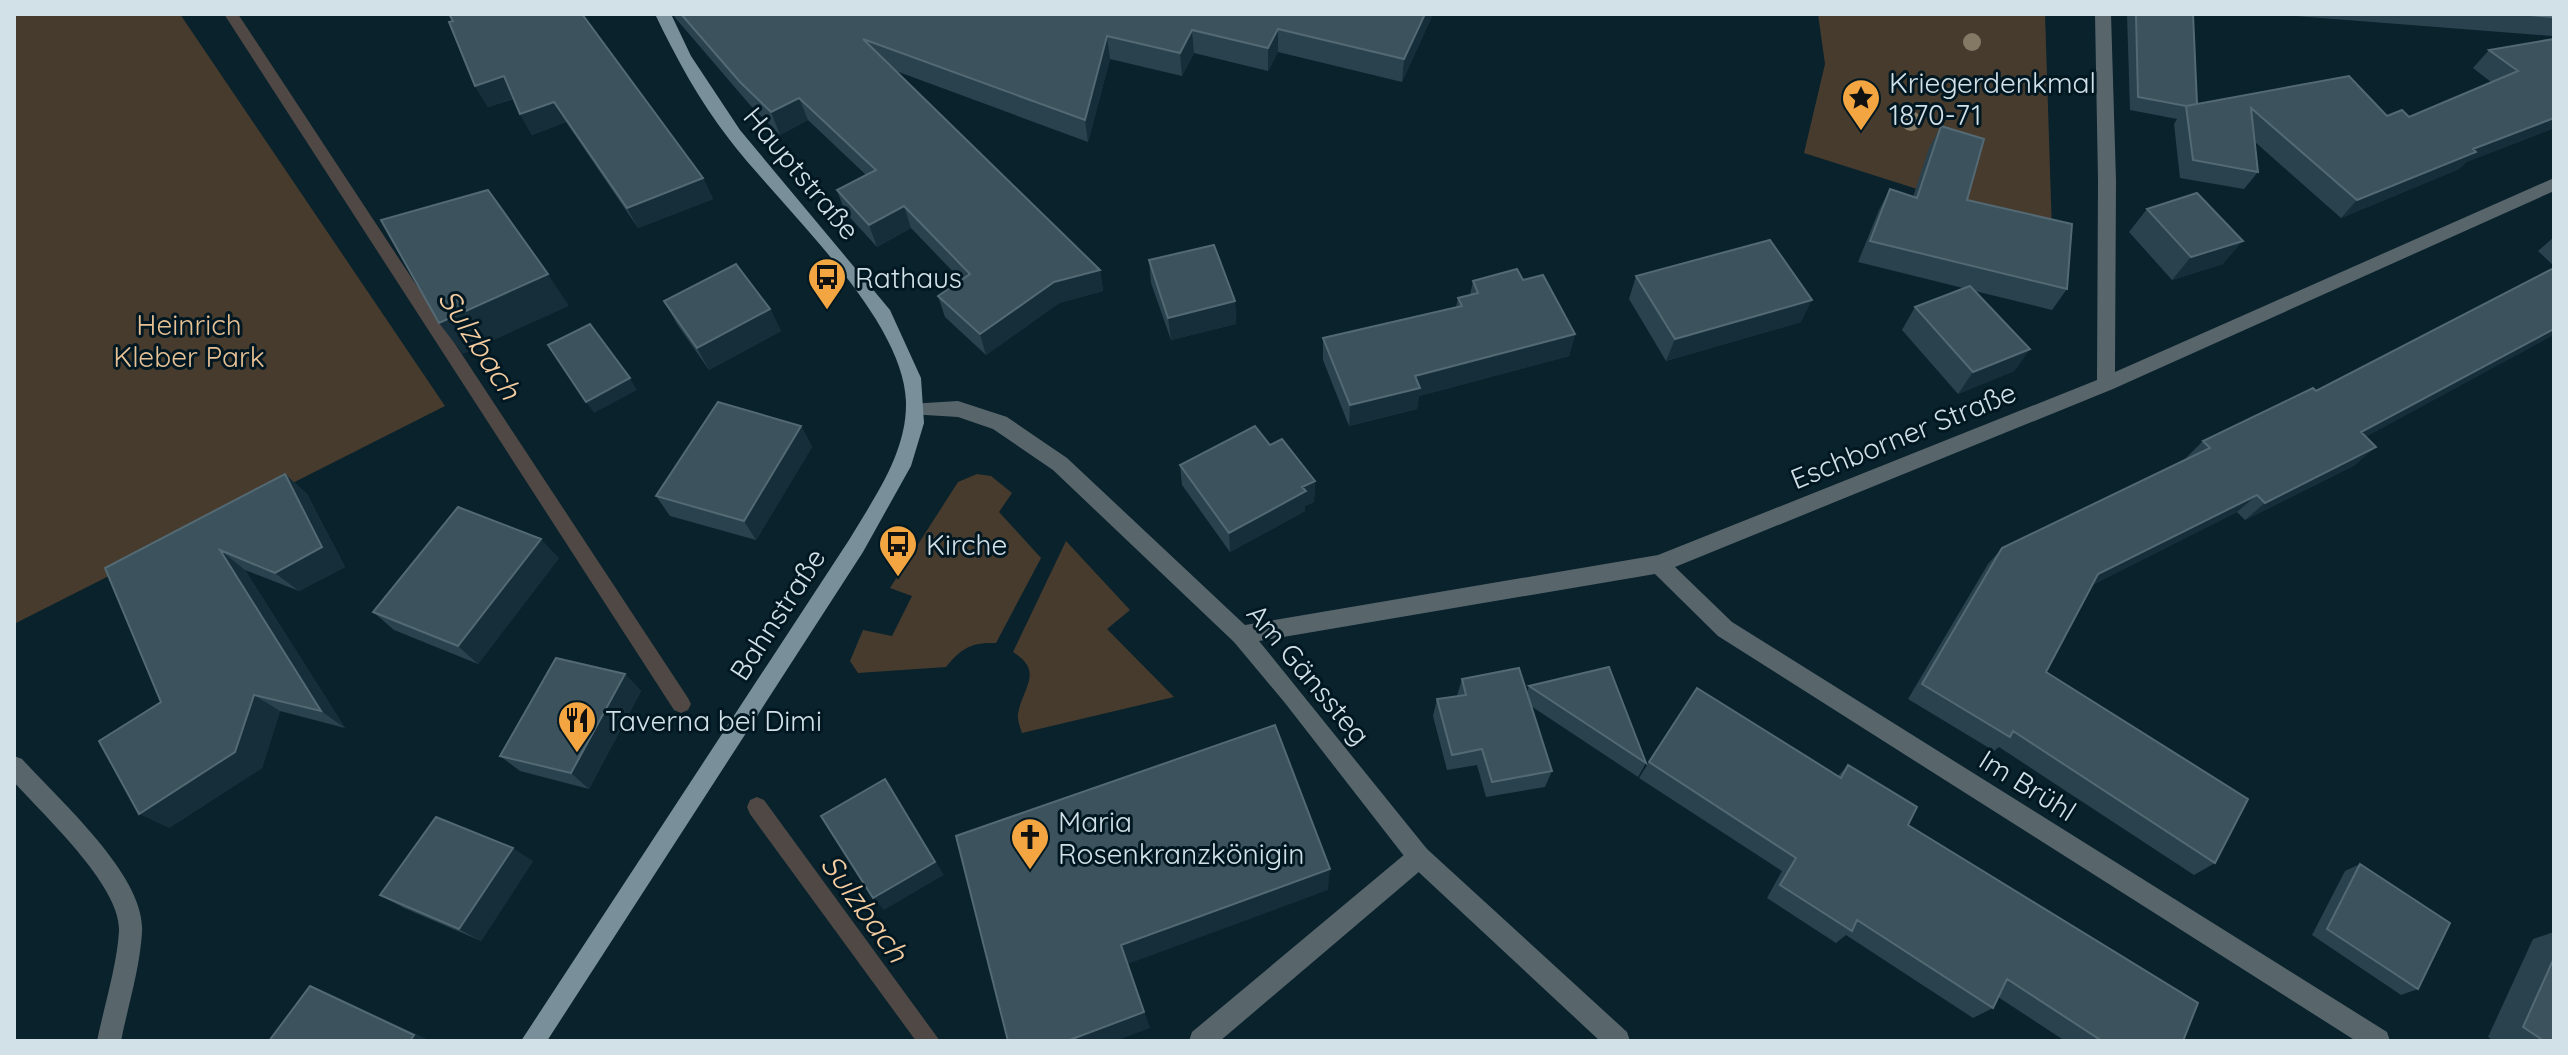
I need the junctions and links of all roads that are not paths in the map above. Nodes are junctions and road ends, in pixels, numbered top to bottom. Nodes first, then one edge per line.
1 (663, 14) edge
2 (2103, 14) edge
3 (2554, 184) edge
4 (2106, 384) junction
5 (916, 409) junction
6 (1659, 564) junction
7 (1241, 635) junction
8 (14, 766) edge
9 (1419, 857) junction
10 (109, 1041) edge
11 (533, 1041) edge
12 (1201, 1041) edge
13 (1618, 1041) edge
14 (2378, 1041) edge

1 - 5 street, Hauptstraße
2 - 4 street
3 - 4 street, Eschborner Straße
4 - 6 street, Eschborner Straße
5 - 7 street, Am Gänssteg
5 - 11 street, Bahnstraße
6 - 7 street, Eschborner Straße
6 - 14 street, Im Brühl
7 - 9 street, Am Gänssteg
8 - 10 street
9 - 12 street
9 - 13 street, Am Gänssteg

